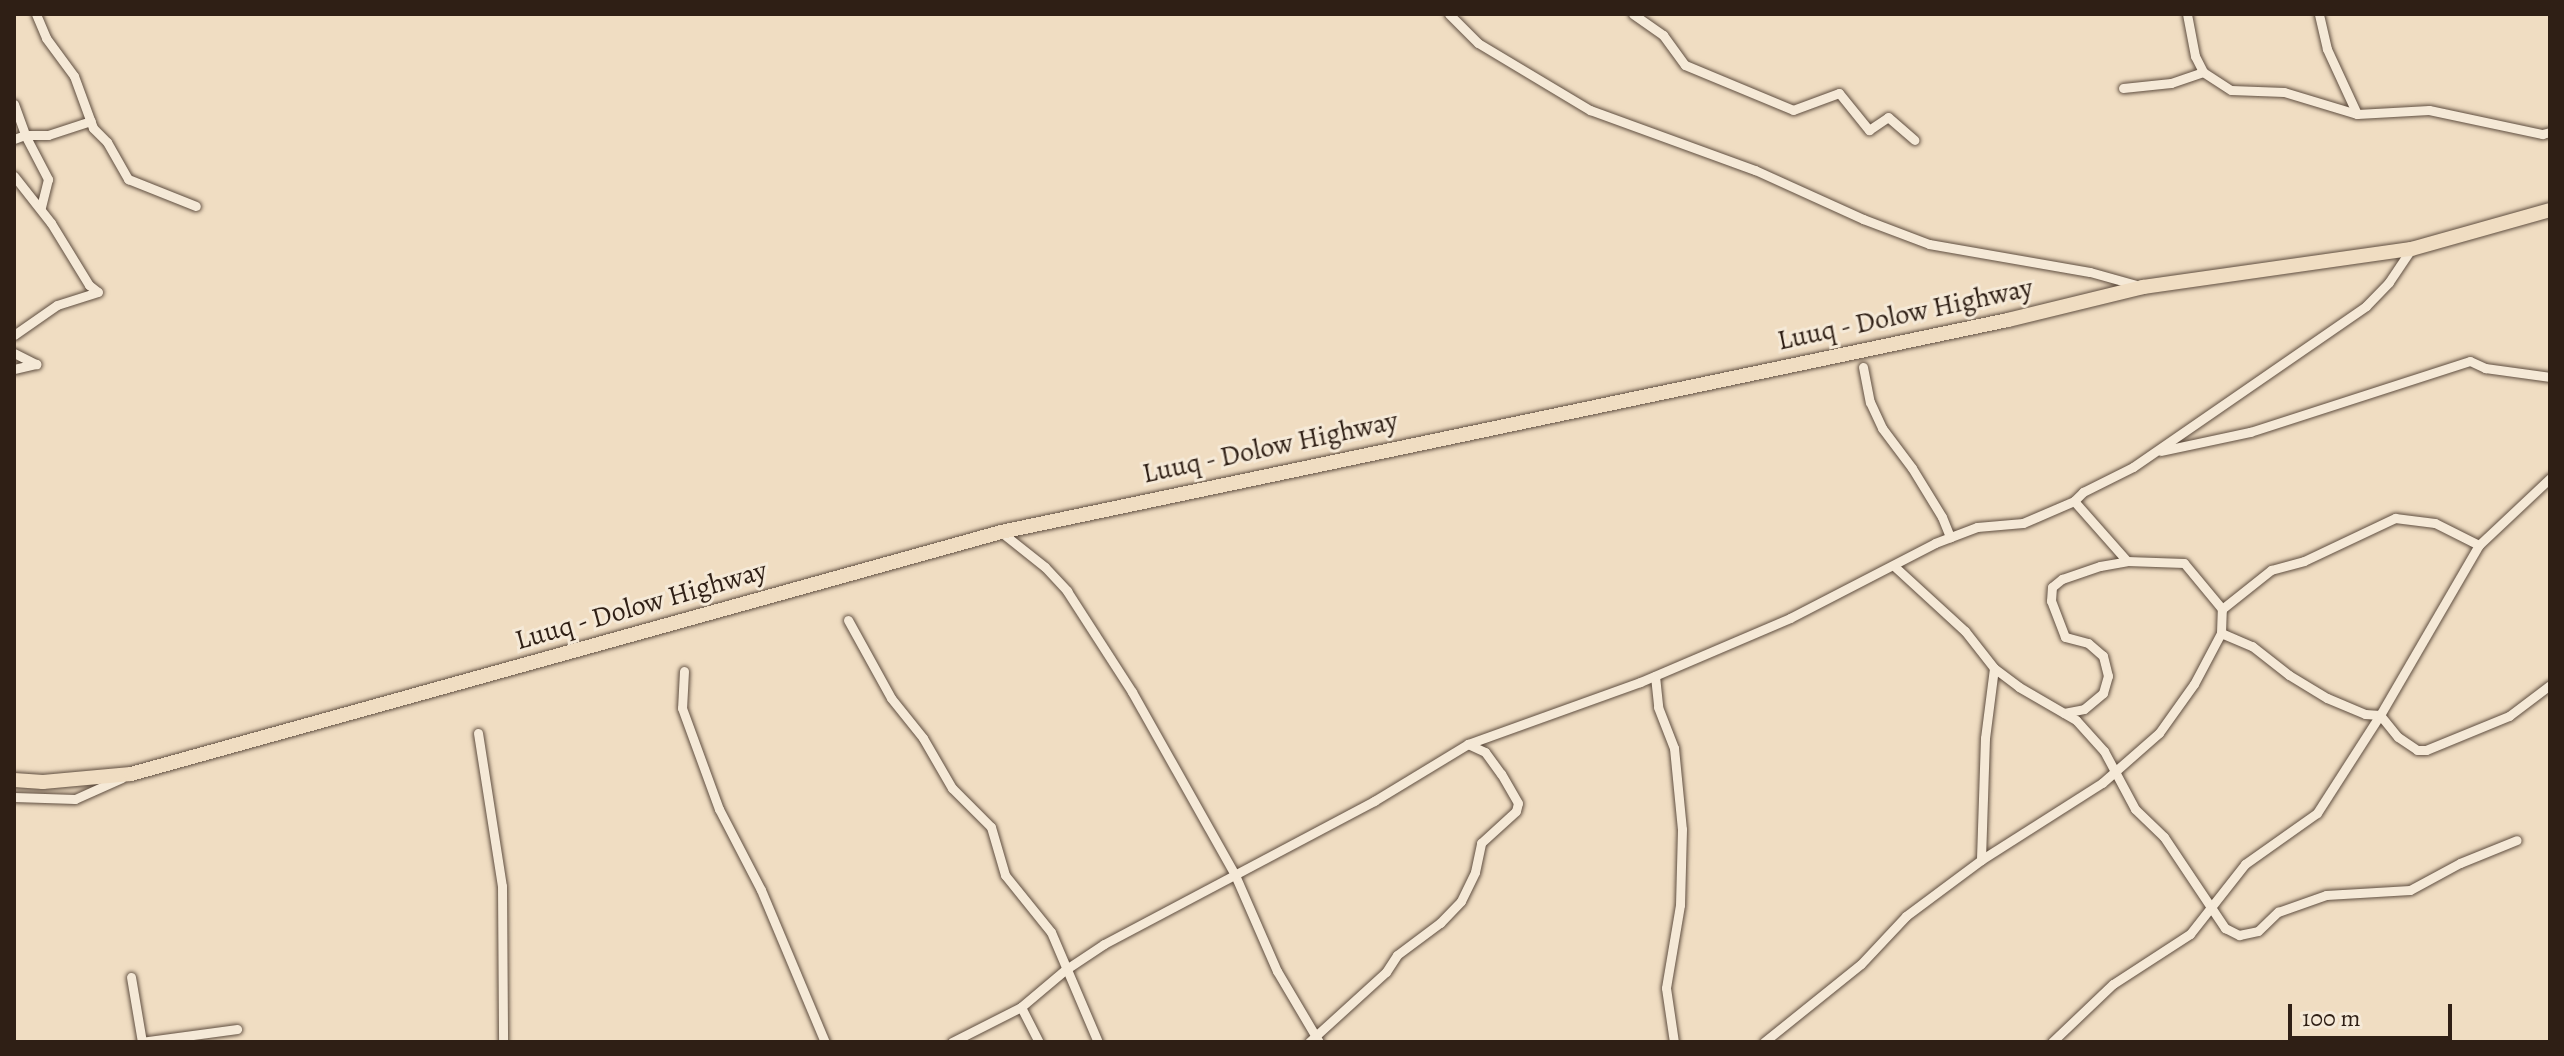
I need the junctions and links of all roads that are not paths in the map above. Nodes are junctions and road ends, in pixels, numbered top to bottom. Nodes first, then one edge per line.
1 (36, 14) edge
2 (1449, 14) edge
3 (1633, 14) edge
4 (2187, 14) edge
5 (2319, 14) edge
6 (2203, 72) junction
7 (2123, 88) dead end
8 (14, 104) edge
9 (2357, 114) junction
10 (91, 121) junction
11 (2550, 132) edge
12 (25, 135) junction
13 (14, 139) edge
14 (1914, 140) dead end
15 (14, 176) edge
16 (196, 206) dead end
17 (41, 208) junction
18 (2550, 210) edge
19 (2411, 249) junction
20 (2143, 287) junction
21 (14, 335) edge
22 (14, 353) edge
23 (1863, 367) dead end
24 (14, 369) edge
25 (2550, 377) edge
26 (2153, 453) junction
27 (2550, 478) edge
28 (2074, 501) junction
29 (1001, 532) junction
30 (1950, 537) junction
31 (2479, 545) junction
32 (2127, 561) junction
33 (1894, 566) junction
34 (2222, 609) junction
35 (848, 620) dead end
36 (2221, 633) junction
37 (1994, 668) junction
38 (684, 671) dead end
39 (1655, 676) junction
40 (2550, 685) edge
41 (2064, 713) junction
42 (2380, 715) junction
43 (478, 733) dead end
44 (1468, 744) junction
45 (2116, 770) junction
46 (131, 774) junction
47 (14, 780) edge
48 (14, 797) edge
49 (2517, 840) dead end
50 (1981, 860) junction
51 (1235, 875) junction
52 (2212, 906) junction
53 (1065, 970) junction
54 (131, 977) dead end
55 (1021, 1007) junction
56 (237, 1029) dead end
57 (1315, 1040) edge
58 (142, 1042) edge
59 (503, 1042) edge
60 (825, 1042) edge
61 (952, 1042) edge
62 (1039, 1042) edge
63 (1098, 1042) edge
64 (1674, 1042) edge
65 (1764, 1042) edge
66 (2052, 1042) edge

1 - 10 street
2 - 20 street
3 - 14 street
4 - 6 street
5 - 9 street
6 - 7 street
6 - 9 street
8 - 12 street
9 - 11 street
10 - 12 street
10 - 16 street
12 - 13 street
12 - 17 street
15 - 17 street
17 - 21 street
18 - 19 main road, Luuq - Dolow Highway
19 - 20 main road, Luuq - Dolow Highway
19 - 26 street
20 - 29 main road, Luuq - Dolow Highway
22 - 24 street
23 - 30 street
25 - 26 street
26 - 28 street
27 - 31 street
28 - 30 street
28 - 32 street
29 - 46 main road, Luuq - Dolow Highway
29 - 51 street
30 - 33 street
31 - 34 street
31 - 42 street
32 - 34 street
32 - 41 street
33 - 37 street
33 - 39 street
34 - 36 street
35 - 53 street
36 - 42 street
36 - 45 street
37 - 41 street
37 - 50 street
38 - 60 street
39 - 44 street
39 - 64 street
40 - 42 street
41 - 45 street
42 - 52 street
43 - 59 street
44 - 51 street
44 - 57 street
45 - 50 street
45 - 52 street
46 - 47 main road, Luuq - Dolow Highway
46 - 48 street
49 - 52 street
50 - 65 street
51 - 53 street
51 - 57 street
52 - 66 street
53 - 55 street
53 - 63 street
54 - 58 street
55 - 61 street
55 - 62 street
56 - 58 street

